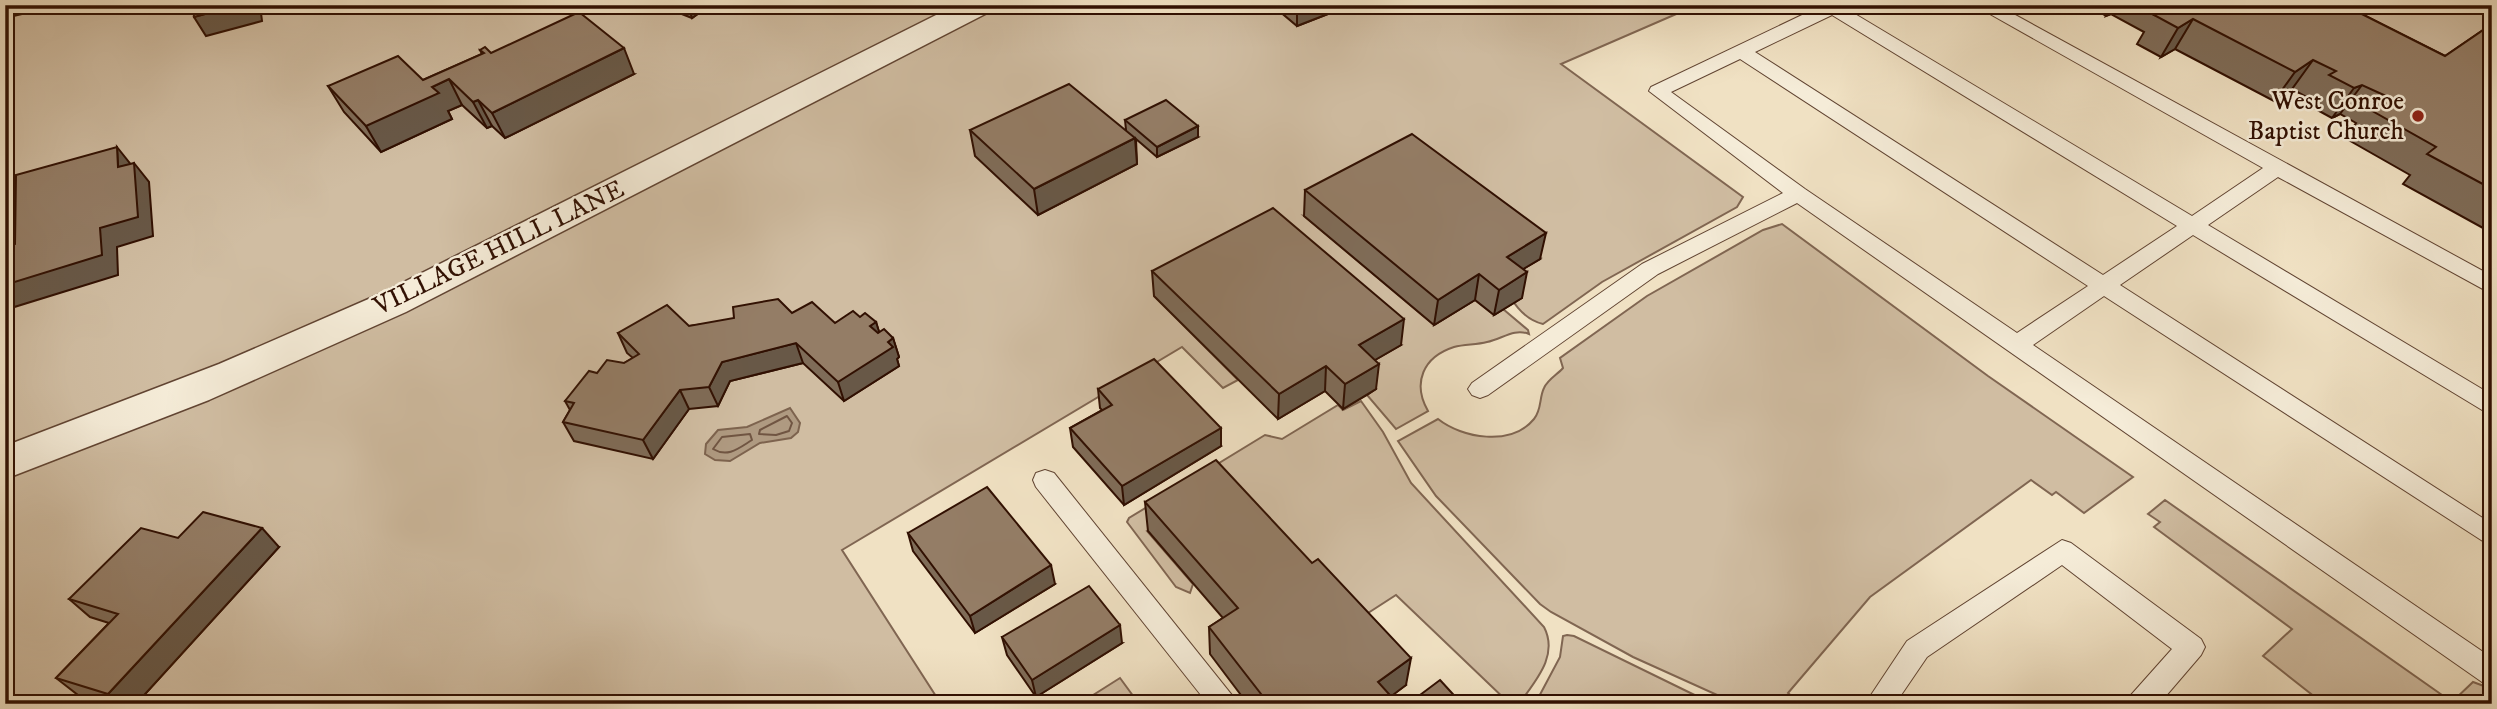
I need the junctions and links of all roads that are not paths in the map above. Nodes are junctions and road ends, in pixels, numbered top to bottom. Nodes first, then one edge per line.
1 (980, 5) edge
2 (1983, 5) edge
3 (1835, 7) edge
4 (1741, 51) junction
5 (2277, 167) junction
6 (1798, 194) junction
7 (2192, 226) junction
8 (2104, 286) junction
9 (2492, 286) edge
10 (2016, 345) junction
11 (1480, 389) dead end
12 (2492, 407) edge
13 (5, 463) edge
14 (1045, 480) dead end
15 (2492, 537) edge
16 (2492, 673) edge
17 (1225, 704) edge
18 (1880, 704) edge
19 (2141, 704) edge

1 - 13 street, VILLAGE HILL LANE
2 - 5 lane
3 - 4 lane
3 - 7 lane
4 - 6 lane
4 - 8 lane
5 - 7 lane
5 - 9 lane
6 - 10 lane
6 - 11 lane
7 - 8 lane
7 - 12 lane
8 - 10 lane
8 - 15 lane
10 - 16 lane
14 - 17 lane
18 - 19 lane

